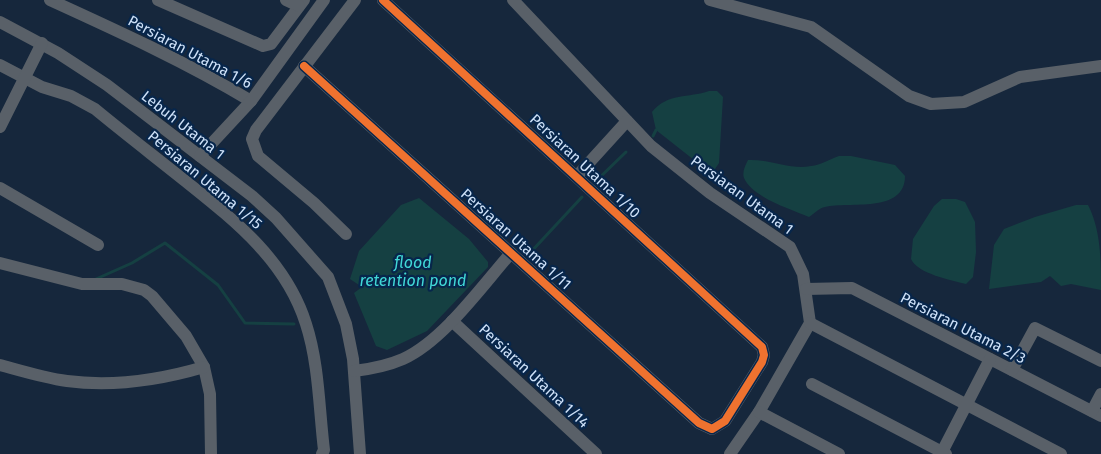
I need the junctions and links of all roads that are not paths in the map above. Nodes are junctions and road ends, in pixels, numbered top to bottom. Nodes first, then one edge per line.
1 (50, 0) edge
2 (81, 0) edge
3 (158, 0) edge
4 (286, 0) edge
5 (324, 0) edge
6 (355, 0) edge
7 (383, 0) edge
8 (513, 0) edge
9 (710, 0) edge
10 (302, 3) edge
11 (76, 12) junction
12 (0, 22) edge
13 (42, 43) junction
14 (0, 65) edge
15 (304, 66) junction
16 (1101, 66) edge
17 (25, 78) junction
18 (251, 101) junction
19 (627, 121) junction
20 (0, 127) edge
21 (200, 156) junction
22 (577, 176) junction
23 (0, 188) edge
24 (346, 234) dead end
25 (98, 245) dead end
26 (511, 253) junction
27 (0, 263) edge
28 (806, 289) junction
29 (452, 321) junction
30 (810, 323) junction
31 (990, 359) junction
32 (1101, 361) edge
33 (0, 365) edge
34 (204, 367) junction
35 (1012, 370) junction
36 (354, 371) junction
37 (812, 384) dead end
38 (1101, 394) edge
39 (967, 404) junction
40 (759, 412) junction
41 (1097, 414) edge
42 (712, 429) joint
43 (735, 452) edge
44 (944, 453) edge
45 (211, 454) edge
46 (322, 454) edge
47 (360, 454) edge
48 (596, 454) edge
49 (839, 454) edge
50 (1061, 454) edge

1 - 11 street, Persiaran Utama 1/6
2 - 11 street
3 - 10 street
4 - 10 street
5 - 18 street
6 - 15 street
7 - 22 street, Persiaran Utama 1/10
8 - 19 street, Persiaran Utama 1
9 - 16 street
11 - 18 street, Persiaran Utama 1/6
12 - 13 street, Lebuh Utama 1
13 - 17 street
13 - 21 street, Lebuh Utama 1
14 - 17 street, Persiaran Utama 1/15
15 - 24 street
15 - 26 street, Persiaran Utama 1/11
17 - 20 street
17 - 46 street, Persiaran Utama 1/15
18 - 21 street
19 - 22 street
19 - 28 street, Persiaran Utama 1
21 - 36 street, Lebuh Utama 1
22 - 42 street, Persiaran Utama 1/10
23 - 25 street
26 - 29 street
26 - 42 street, Persiaran Utama 1/11
27 - 34 street
28 - 30 street, Persiaran Utama 1
28 - 31 street, Persiaran Utama 2/3
29 - 36 street
29 - 48 street, Persiaran Utama 1/14
30 - 39 street
30 - 40 street
31 - 35 street, Persiaran Utama 2/3
31 - 39 street
32 - 35 street
33 - 34 street
34 - 45 street
35 - 41 street, Persiaran Utama 2/3
36 - 47 street
37 - 44 street
38 - 41 street
39 - 44 street
39 - 50 street
40 - 43 street
40 - 49 street

